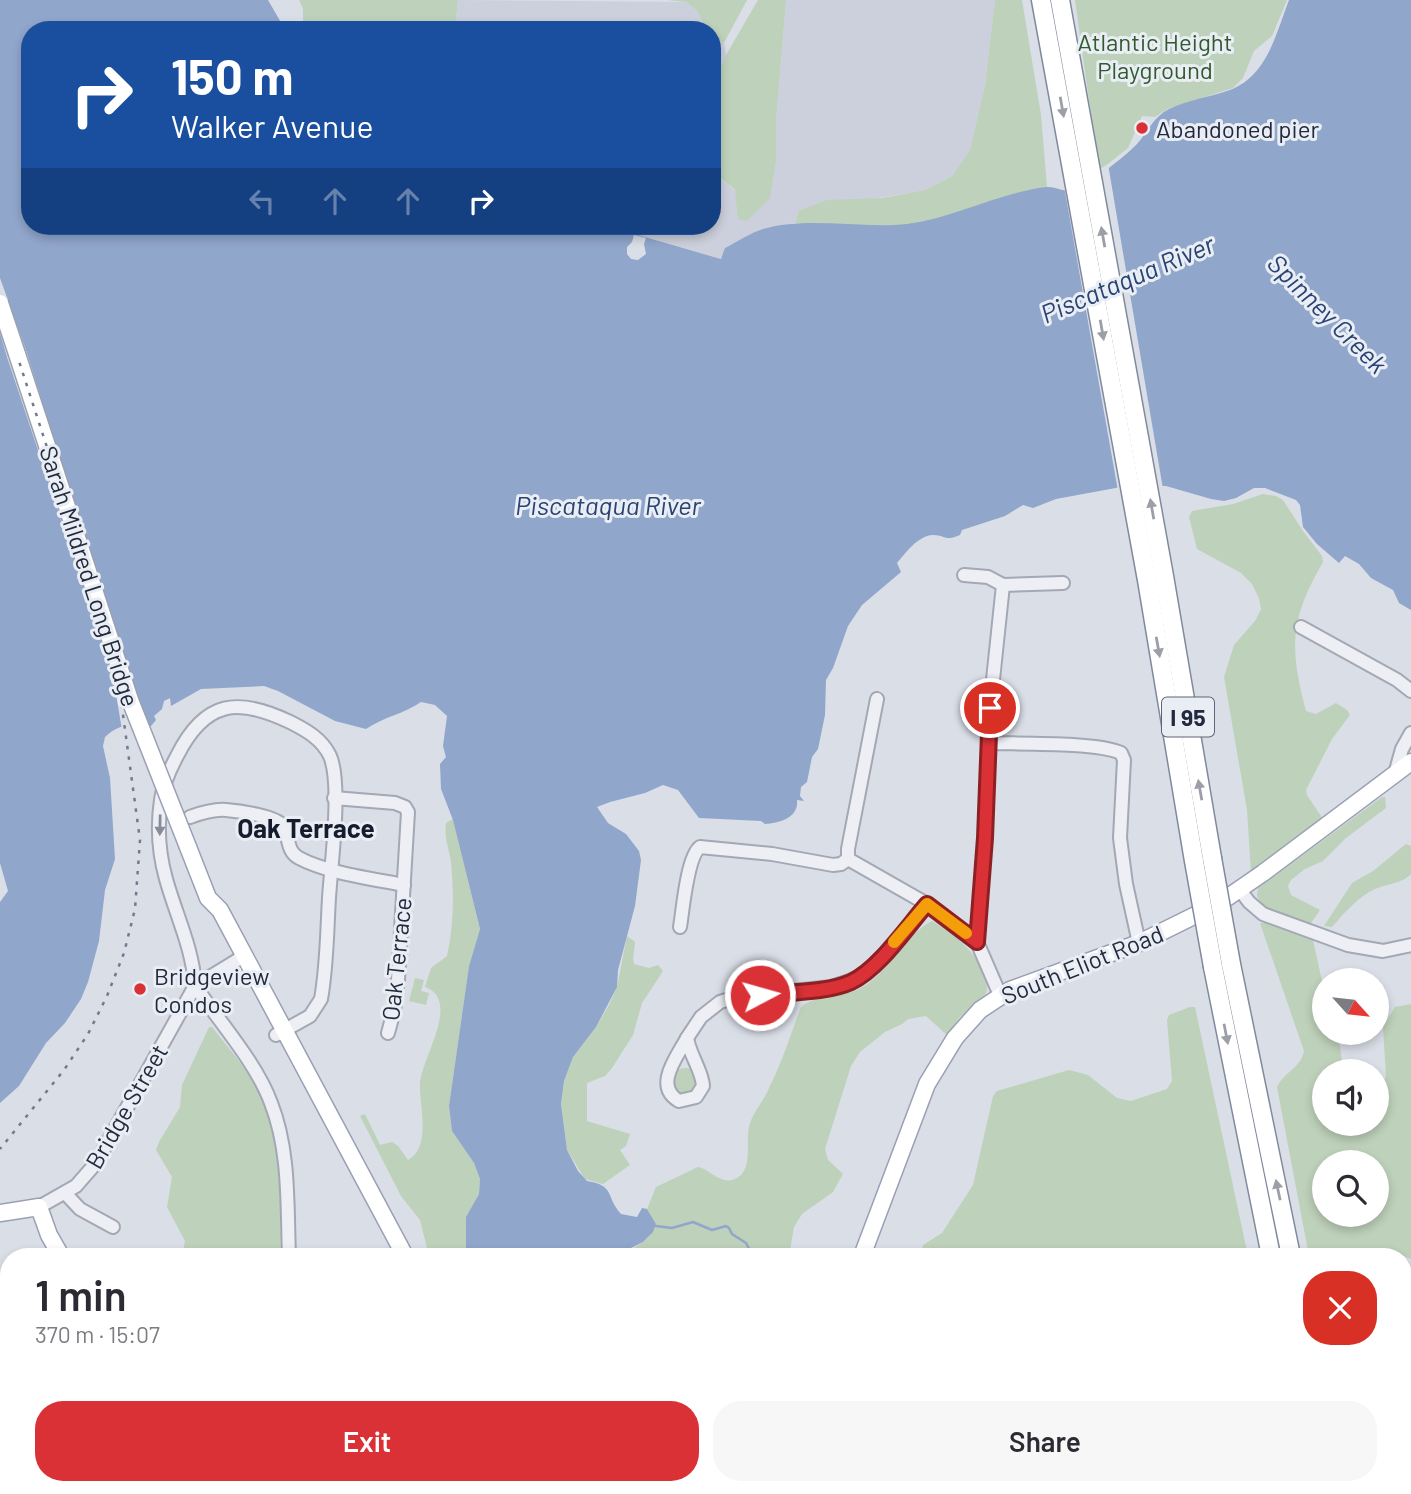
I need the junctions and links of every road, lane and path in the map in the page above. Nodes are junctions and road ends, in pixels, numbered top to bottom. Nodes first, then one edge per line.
1 (1041, 0) edge
2 (1060, 0) edge
3 (0, 303) edge
4 (964, 575) dead end
5 (1063, 583) dead end
6 (1003, 585) junction
7 (1301, 627) dead end
8 (1411, 691) edge
9 (877, 699) dead end
10 (1411, 733) edge
11 (989, 743) junction
12 (1411, 762) edge
13 (1395, 774) junction
14 (334, 799) junction
15 (190, 817) dead end
16 (848, 859) junction
17 (331, 868) junction
18 (404, 885) junction
19 (1240, 890) junction
20 (927, 904) junction
21 (680, 927) dead end
22 (977, 942) junction
23 (1139, 943) junction
24 (1411, 944) edge
25 (240, 958) junction
26 (195, 986) junction
27 (1000, 995) junction
28 (280, 1033) junction
29 (388, 1033) dead end
30 (687, 1038) junction
31 (65, 1193) junction
32 (38, 1207) junction
33 (0, 1213) edge
34 (113, 1227) dead end
35 (56, 1248) edge
36 (289, 1248) edge
37 (390, 1248) edge
38 (401, 1248) edge
39 (865, 1248) edge
40 (1269, 1248) edge
41 (1289, 1248) edge

1 -> 40 highway, I 95, bridge
41 -> 2 highway, I 95, bridge
3 - 25 main road, Sarah Mildred Long Bridge, bridge
4 - 6 street
5 - 6 street
6 - 11 street
7 - 8 street
9 - 16 street
10 - 13 street
11 - 22 street
11 - 23 street
12 - 13 main road, South Eliot Road
13 - 19 main road, South Eliot Road
14 - 17 street
14 - 18 street, Oak Terrace
14 -> 26 street
15 - 17 street, Oak Terrace
16 - 20 street
16 - 21 street
17 - 18 street, Oak Terrace
17 - 28 street
18 - 29 street, Oak Terrace
19 - 23 main road, South Eliot Road
19 - 24 street
20 - 22 street
20 - 30 street
22 - 27 street
23 - 27 main road, South Eliot Road
25 - 26 street, Bridge Street
25 - 28 main road
25 - 28 main road
26 - 31 street, Bridge Street
26 - 36 street
27 - 39 main road, South Eliot Road
28 - 37 main road
28 - 38 main road
30 - 30 street
31 - 32 street, Bridge Street
31 - 34 street
32 - 33 main road
32 - 35 main road

